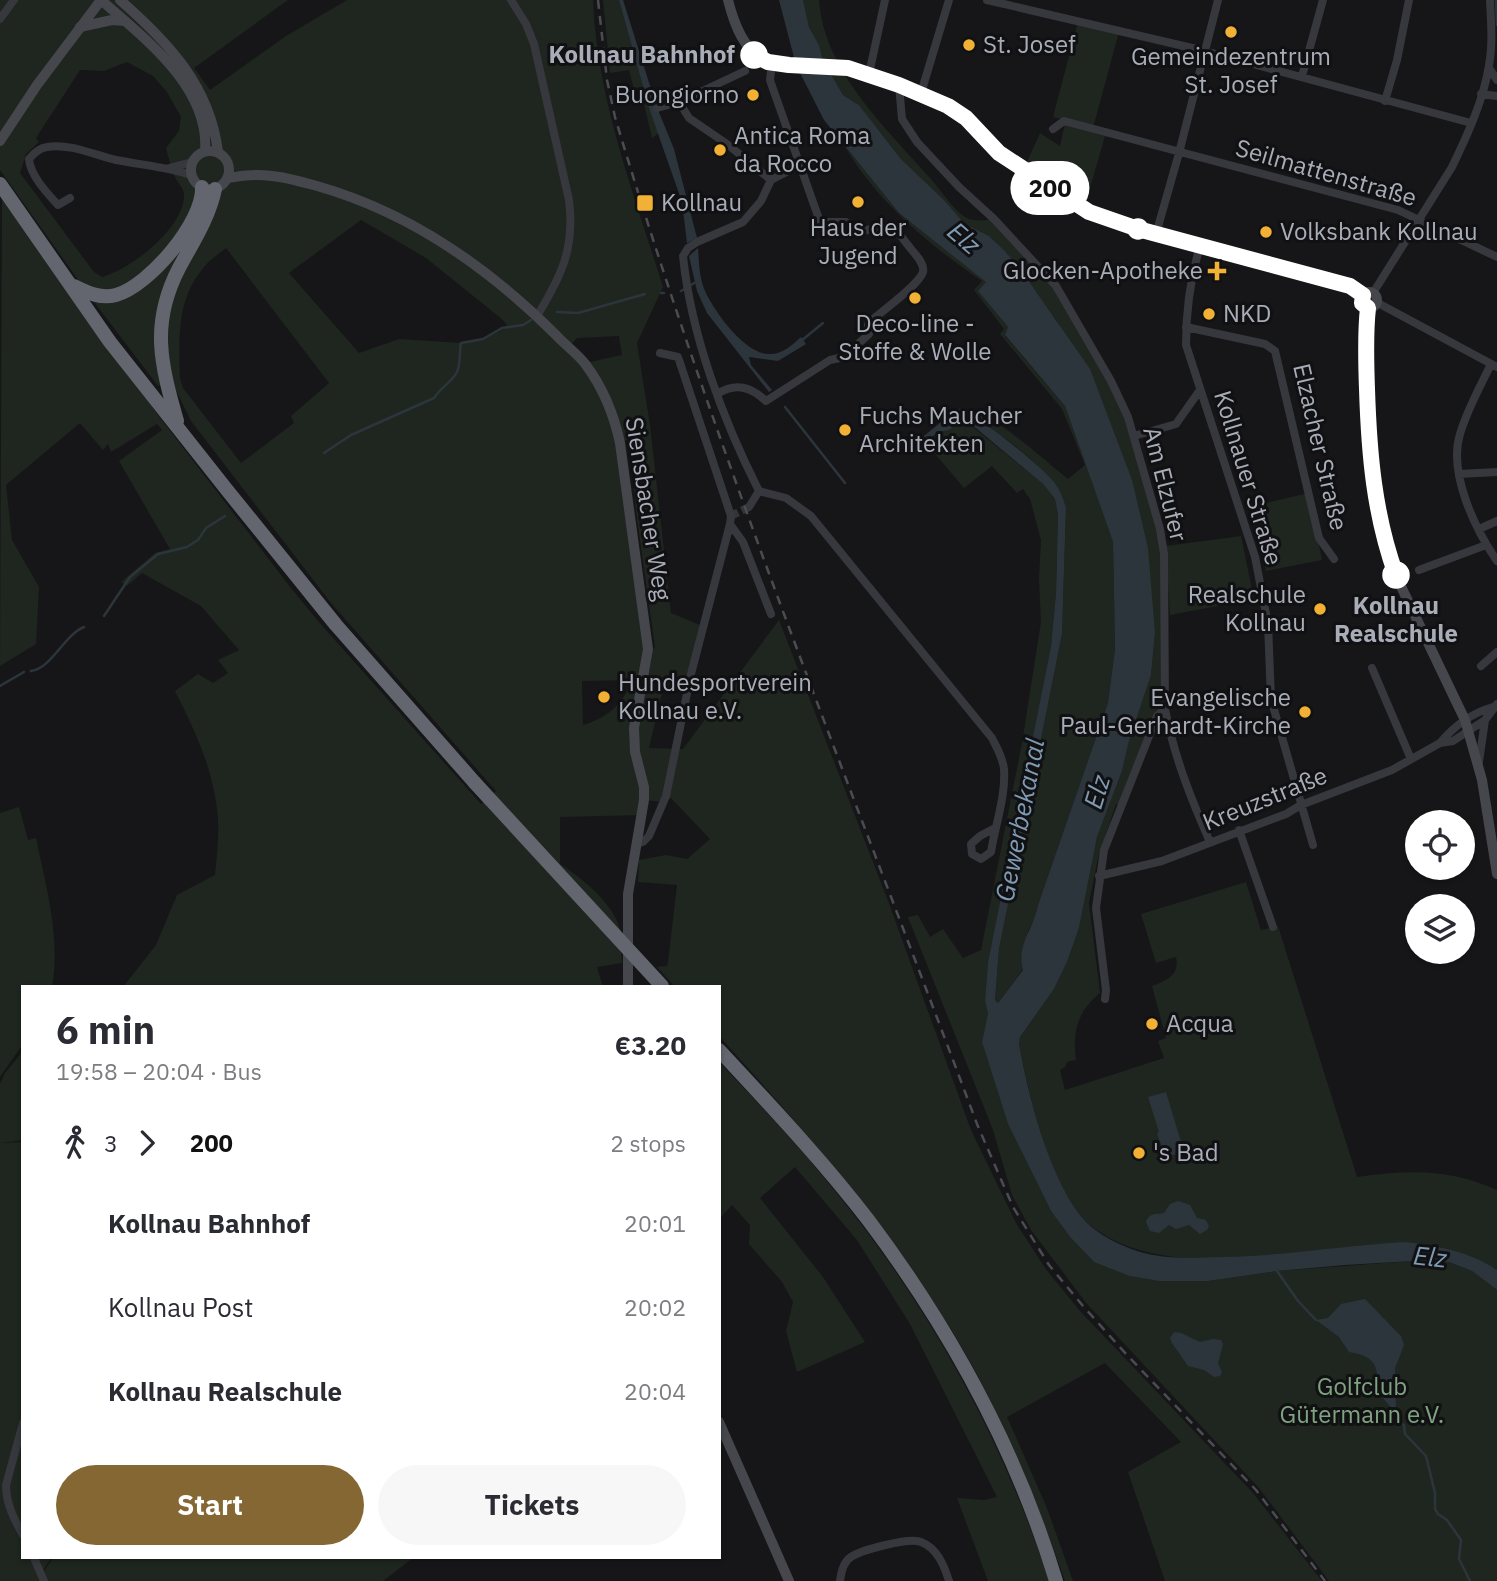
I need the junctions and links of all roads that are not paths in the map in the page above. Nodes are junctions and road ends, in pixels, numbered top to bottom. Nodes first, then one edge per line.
1 (15, 0) edge
2 (102, 0) edge
3 (120, 0) edge
4 (510, 0) edge
5 (728, 0) edge
6 (885, 0) edge
7 (949, 0) edge
8 (987, 0) edge
9 (1218, 0) edge
10 (1323, 0) edge
11 (1409, 0) edge
12 (1490, 0) edge
13 (0, 19) edge
14 (125, 21) junction
15 (80, 27) junction
16 (1205, 51) junction
17 (772, 63) junction
18 (1489, 68) junction
19 (745, 71) dead end
20 (869, 74) junction
21 (1302, 76) junction
22 (1497, 79) edge
23 (899, 85) junction
24 (920, 93) junction
25 (1481, 94) junction
26 (1497, 96) edge
27 (1385, 101) junction
28 (679, 102) junction
29 (657, 108) dead end
30 (1471, 123) junction
31 (1052, 129) dead end
32 (0, 141) edge
33 (205, 151) junction
34 (218, 152) junction
35 (1179, 153) junction
36 (192, 162) junction
37 (800, 165) junction
38 (229, 166) junction
39 (169, 168) junction
40 (191, 175) junction
41 (254, 175) junction
42 (228, 178) junction
43 (771, 180) junction
44 (208, 188) junction
45 (4, 189) edge
46 (70, 198) dead end
47 (1419, 219) junction
48 (1156, 234) junction
49 (1200, 246) junction
50 (1497, 257) edge
51 (72, 285) junction
52 (1370, 299) junction
53 (537, 316) junction
54 (1186, 327) junction
55 (660, 353) dead end
56 (1494, 366) edge
57 (1200, 390) junction
58 (717, 394) junction
59 (180, 429) junction
60 (1134, 436) junction
61 (1497, 472) edge
62 (1459, 474) junction
63 (759, 491) junction
64 (749, 507) tunnel mouth
65 (1497, 521) edge
66 (730, 524) junction
67 (1479, 529) junction
68 (1486, 545) junction
69 (1334, 559) dead end
70 (1497, 561) edge
71 (1419, 569) dead end
72 (771, 614) dead end
73 (1497, 652) edge
74 (1481, 666) dead end
75 (1372, 668) dead end
76 (1495, 705) edge
77 (1165, 709) junction
78 (1485, 720) junction
79 (1466, 726) junction
80 (1412, 760) junction
81 (1479, 766) junction
82 (1301, 805) junction
83 (995, 828) dead end
84 (1239, 830) junction
85 (1210, 842) junction
86 (636, 844) junction
87 (1313, 845) dead end
88 (1497, 874) edge
89 (1099, 876) junction
90 (1273, 927) dead end
91 (628, 985) edge
92 (660, 985) edge
93 (1105, 999) dead end
94 (721, 1052) edge
95 (721, 1427) edge
96 (21, 1430) edge
97 (21, 1531) edge
98 (34, 1559) edge
99 (840, 1578) edge
100 (44, 1581) edge
101 (789, 1581) edge
102 (949, 1581) edge
103 (1056, 1581) edge

1 - 13 street
2 - 14 street
2 - 15 street
3 - 34 street
4 - 53 street
5 - 17 street
6 - 20 street
7 - 24 street
8 - 16 street
9 - 16 street
10 - 21 street
11 - 27 street
12 - 18 street
14 - 15 street
14 - 33 street
15 - 32 street
16 - 21 street
16 - 35 street
17 - 20 street
17 - 37 street
18 - 22 street
18 - 25 street
19 - 28 street
20 - 23 street
21 - 27 street
23 - 24 street
23 - 60 street, Am Elzufer
24 - 48 street
25 - 26 street
25 - 30 street
27 - 30 street
28 - 29 street
28 - 43 street
30 - 47 street
31 - 35 street, Seilmattenstraße
33 - 34 street
33 - 36 street
34 - 38 street
35 - 47 street, Seilmattenstraße
35 - 48 street
36 - 39 street
36 - 40 street
37 - 43 street
37 - 58 street
38 - 41 street, Siensbacher Weg
38 - 42 street
39 - 40 street
39 - 46 street
40 - 44 street
41 - 42 street, Siensbacher Weg
41 - 53 street, Siensbacher Weg
42 - 44 street
43 - 58 street
44 - 51 highway
44 - 59 highway
45 - 51 highway
47 - 50 street, Seilmattenstraße
47 - 52 street
48 - 49 street
49 - 52 street
49 - 54 street, Kollnauer Straße
51 - 59 highway
52 - 56 street
52 - 79 street
53 - 86 street, Siensbacher Weg
54 - 57 street, Kollnauer Straße
54 - 69 street, Elzacher Straße
55 - 66 street
56 - 62 street
57 - 60 street
57 - 82 street, Kollnauer Straße
58 - 63 street
59 - 92 highway, bridge
60 - 77 street, Am Elzufer
61 - 62 street
62 - 67 street
63 - 64 street
63 - 83 street
65 - 67 street
66 - 72 street
66 - 86 street
67 - 68 street
68 - 70 street
68 - 71 street
73 - 74 street
75 - 80 street
76 - 78 street
76 - 79 street
77 - 85 street, Am Elzufer
77 - 89 street
78 - 79 street
78 - 81 street
79 - 80 street, Kreuzstraße
79 - 81 street
80 - 82 street, Kreuzstraße
81 - 88 street
82 - 84 street, Kreuzstraße
82 - 87 street, Kollnauer Straße
84 - 85 street, Kreuzstraße
84 - 90 street
85 - 89 street, Kreuzstraße
86 - 91 street, Siensbacher Weg
89 - 93 street
94 - 103 highway
95 - 101 street
96 - 97 street
98 - 100 street
99 - 102 street

